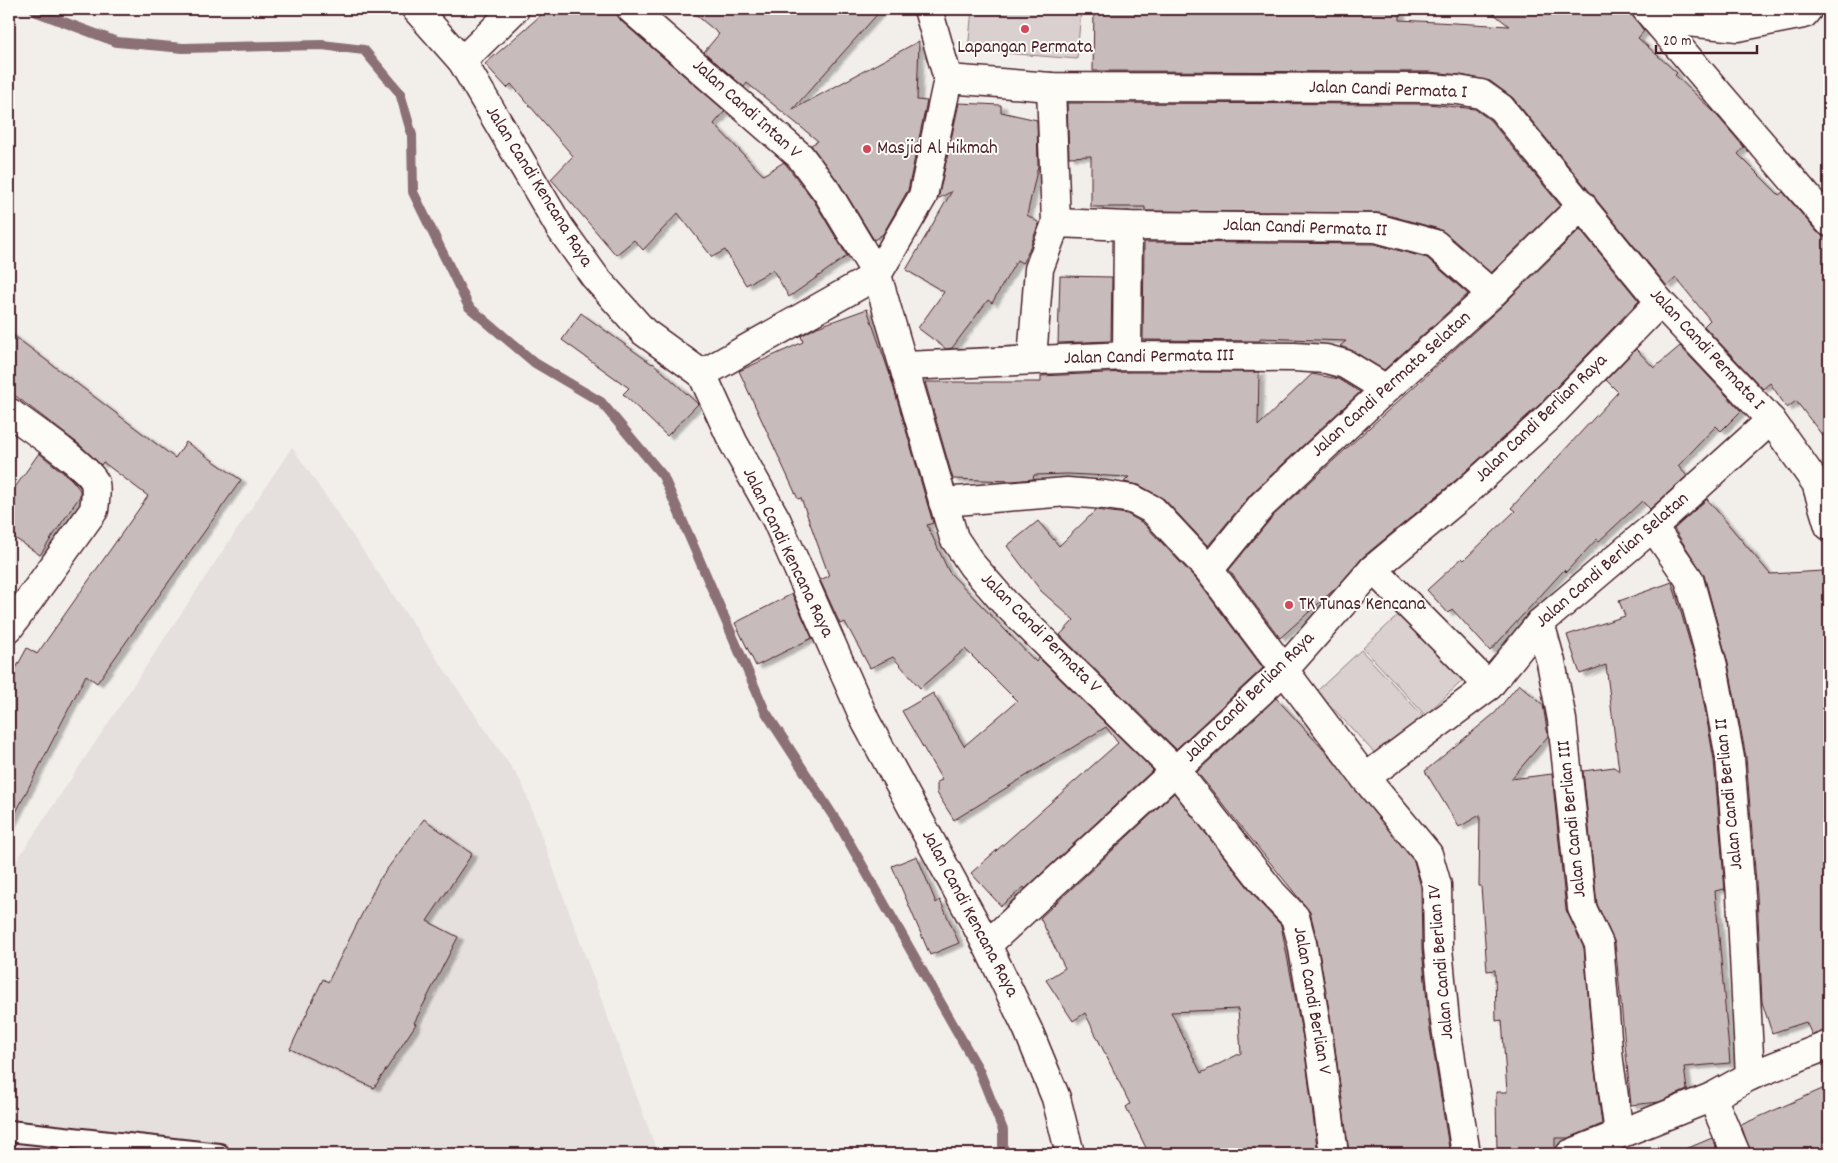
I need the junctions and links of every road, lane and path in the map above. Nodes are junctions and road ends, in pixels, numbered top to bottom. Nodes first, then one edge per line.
1 (416, 9) edge
2 (516, 9) edge
3 (631, 9) edge
4 (928, 9) edge
5 (1808, 9) edge
6 (1824, 9) edge
7 (1651, 14) edge
8 (1829, 14) edge
9 (462, 61) junction
10 (948, 79) junction
11 (1051, 87) junction
12 (1582, 205) junction
13 (1829, 222) edge
14 (1056, 223) junction
15 (1128, 226) junction
16 (877, 275) junction
17 (1492, 294) junction
18 (1660, 302) junction
19 (1127, 356) junction
20 (1032, 359) junction
21 (904, 366) junction
22 (702, 374) junction
23 (1386, 389) junction
24 (11, 418) edge
25 (1770, 420) junction
26 (943, 502) junction
27 (1829, 526) edge
28 (1653, 527) junction
29 (1373, 569) junction
30 (1209, 570) junction
31 (1540, 622) junction
32 (9, 628) edge
33 (1284, 670) junction
34 (1489, 686) junction
35 (1176, 771) junction
36 (1365, 778) junction
37 (988, 945) junction
38 (1829, 1045) edge
39 (1750, 1076) junction
40 (1712, 1097) junction
41 (9, 1131) edge
42 (1619, 1133) junction
43 (219, 1154) edge
44 (1070, 1154) edge
45 (1334, 1154) edge
46 (1466, 1154) edge
47 (1570, 1154) edge
48 (1736, 1154) edge

1 - 9 street, Jalan Candi Kencana Raya
2 - 9 street
3 - 16 street, Jalan Candi Intan V
4 - 10 street
5 - 7 street
6 - 8 street
7 - 13 street
9 - 22 street, Jalan Candi Kencana Raya
10 - 11 street, Jalan Candi Permata I
10 - 16 street
11 - 12 street, Jalan Candi Permata I
11 - 14 street
12 - 17 street, Jalan Candi Permata Selatan
12 - 18 street, Jalan Candi Permata I
14 - 15 street, Jalan Candi Permata II
14 - 20 street
15 - 17 street, Jalan Candi Permata II
15 - 19 street
16 - 21 street, Jalan Candi Permata V
16 - 22 street
17 - 23 street, Jalan Candi Permata Selatan
18 - 25 street, Jalan Candi Permata I
18 - 29 street, Jalan Candi Berlian Raya
19 - 20 street, Jalan Candi Permata III
19 - 23 street, Jalan Candi Permata III
20 - 21 street, Jalan Candi Permata III
21 - 26 street, Jalan Candi Permata V
22 - 37 street, Jalan Candi Kencana Raya
23 - 30 street, Jalan Candi Permata Selatan
24 - 32 street
25 - 27 street, Jalan Candi Permata I
25 - 28 street, Jalan Candi Berlian Selatan
26 - 30 street, Jalan Candi Berlian IV
26 - 35 street, Jalan Candi Permata V
28 - 31 street, Jalan Candi Berlian Selatan
28 - 39 street, Jalan Candi Berlian II
29 - 33 street, Jalan Candi Berlian Raya
29 - 34 street
30 - 33 street, Jalan Candi Berlian IV
31 - 34 street, Jalan Candi Berlian Selatan
31 - 42 street, Jalan Candi Berlian III
33 - 35 street, Jalan Candi Berlian Raya
33 - 36 street, Jalan Candi Berlian IV
34 - 36 street, Jalan Candi Berlian Selatan
35 - 37 street, Jalan Candi Berlian Raya
35 - 45 street, Jalan Candi Berlian V
36 - 46 street, Jalan Candi Berlian IV
37 - 44 street, Jalan Candi Kencana Raya
38 - 39 street
39 - 40 street
40 - 42 street
40 - 48 street
41 - 43 lane
42 - 47 street

